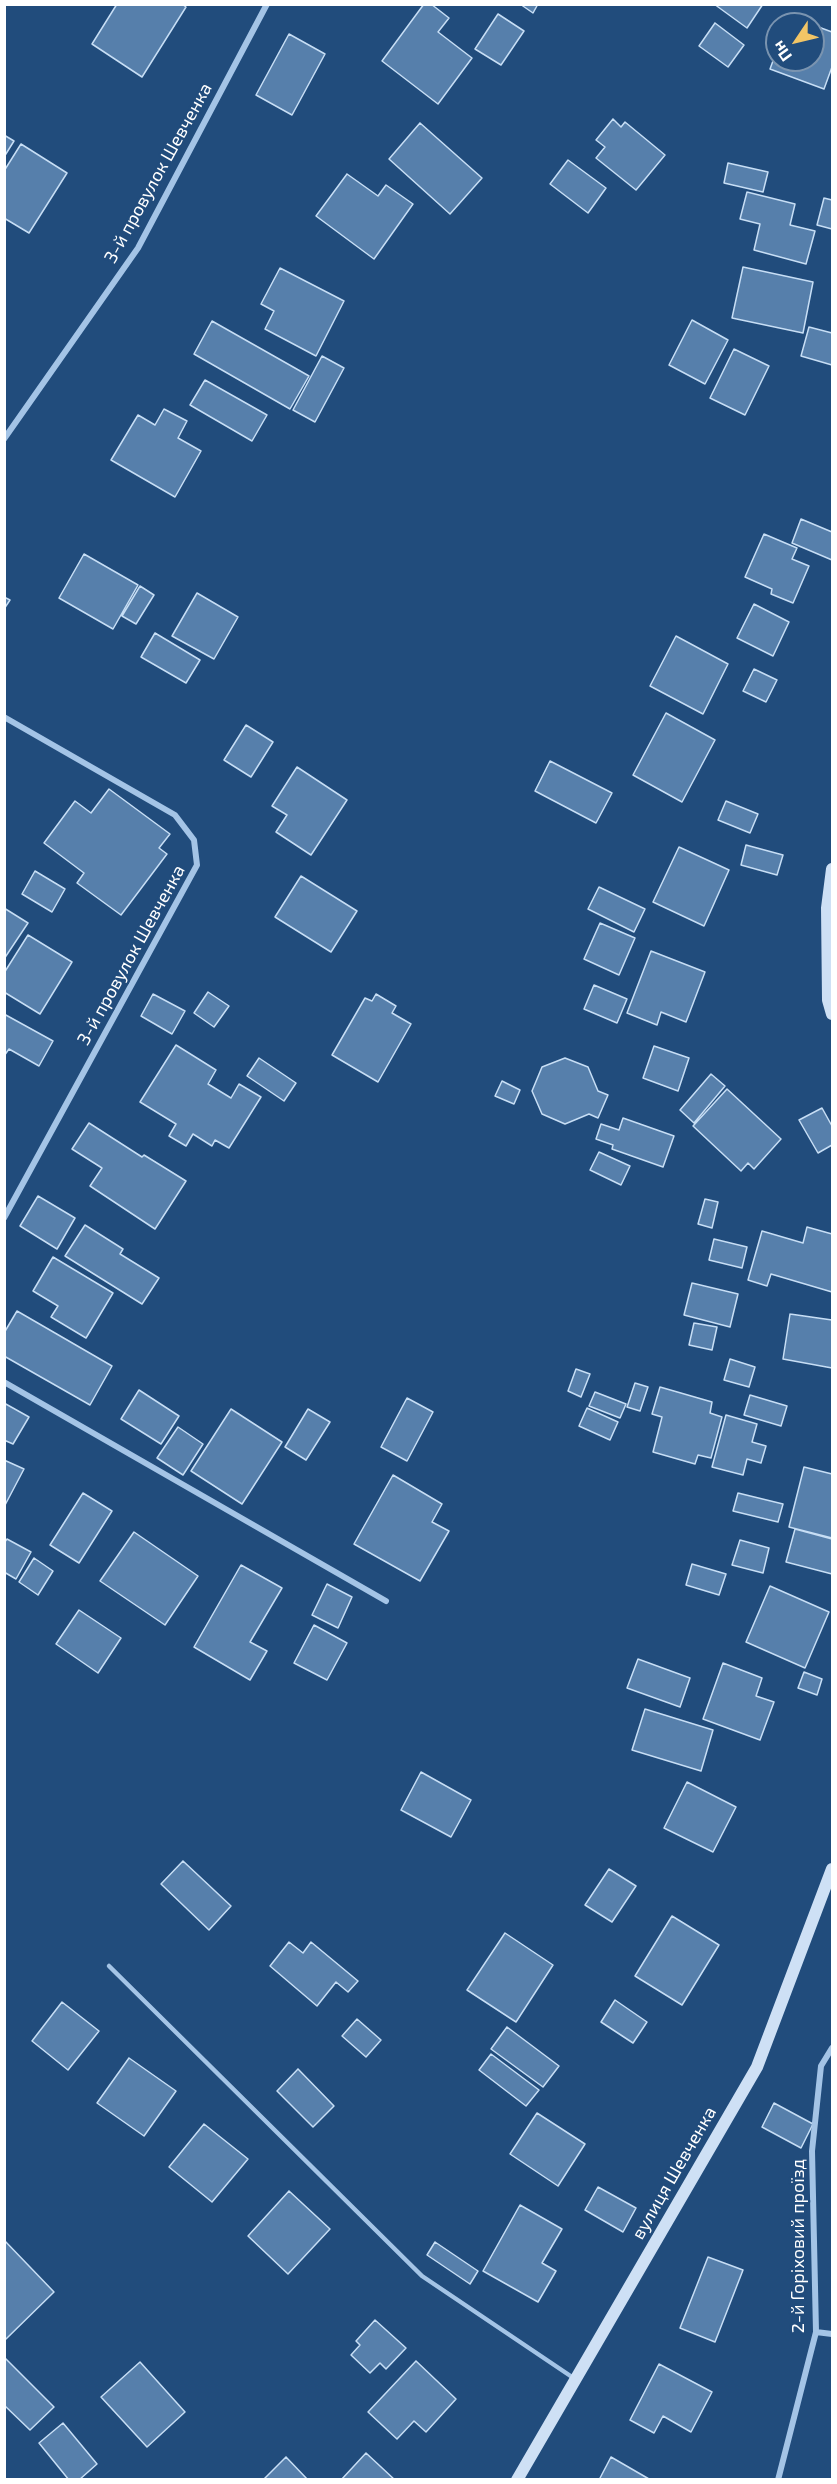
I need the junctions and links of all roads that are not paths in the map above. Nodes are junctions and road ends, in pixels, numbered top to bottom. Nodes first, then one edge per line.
1 (267, 4) edge
2 (4, 439) edge
3 (4, 717) edge
4 (832, 869) edge
5 (832, 1014) edge
6 (4, 1218) edge
7 (4, 1382) edge
8 (386, 1601) dead end
9 (832, 1869) edge
10 (109, 1966) dead end
11 (832, 2049) edge
12 (816, 2332) junction
13 (832, 2334) edge
14 (575, 2379) junction
15 (517, 2480) edge
16 (778, 2480) edge

1 - 2 street, 3-й провулок Шевченка
3 - 6 street, 3-й провулок Шевченка
4 - 5 street
7 - 8 street
9 - 14 street, вулиця Шевченка
10 - 14 lane
11 - 12 street, 2-й Горіховий проїзд
12 - 13 street
12 - 16 street, 2-й Горіховий проїзд
14 - 15 street, вулиця Шевченка

